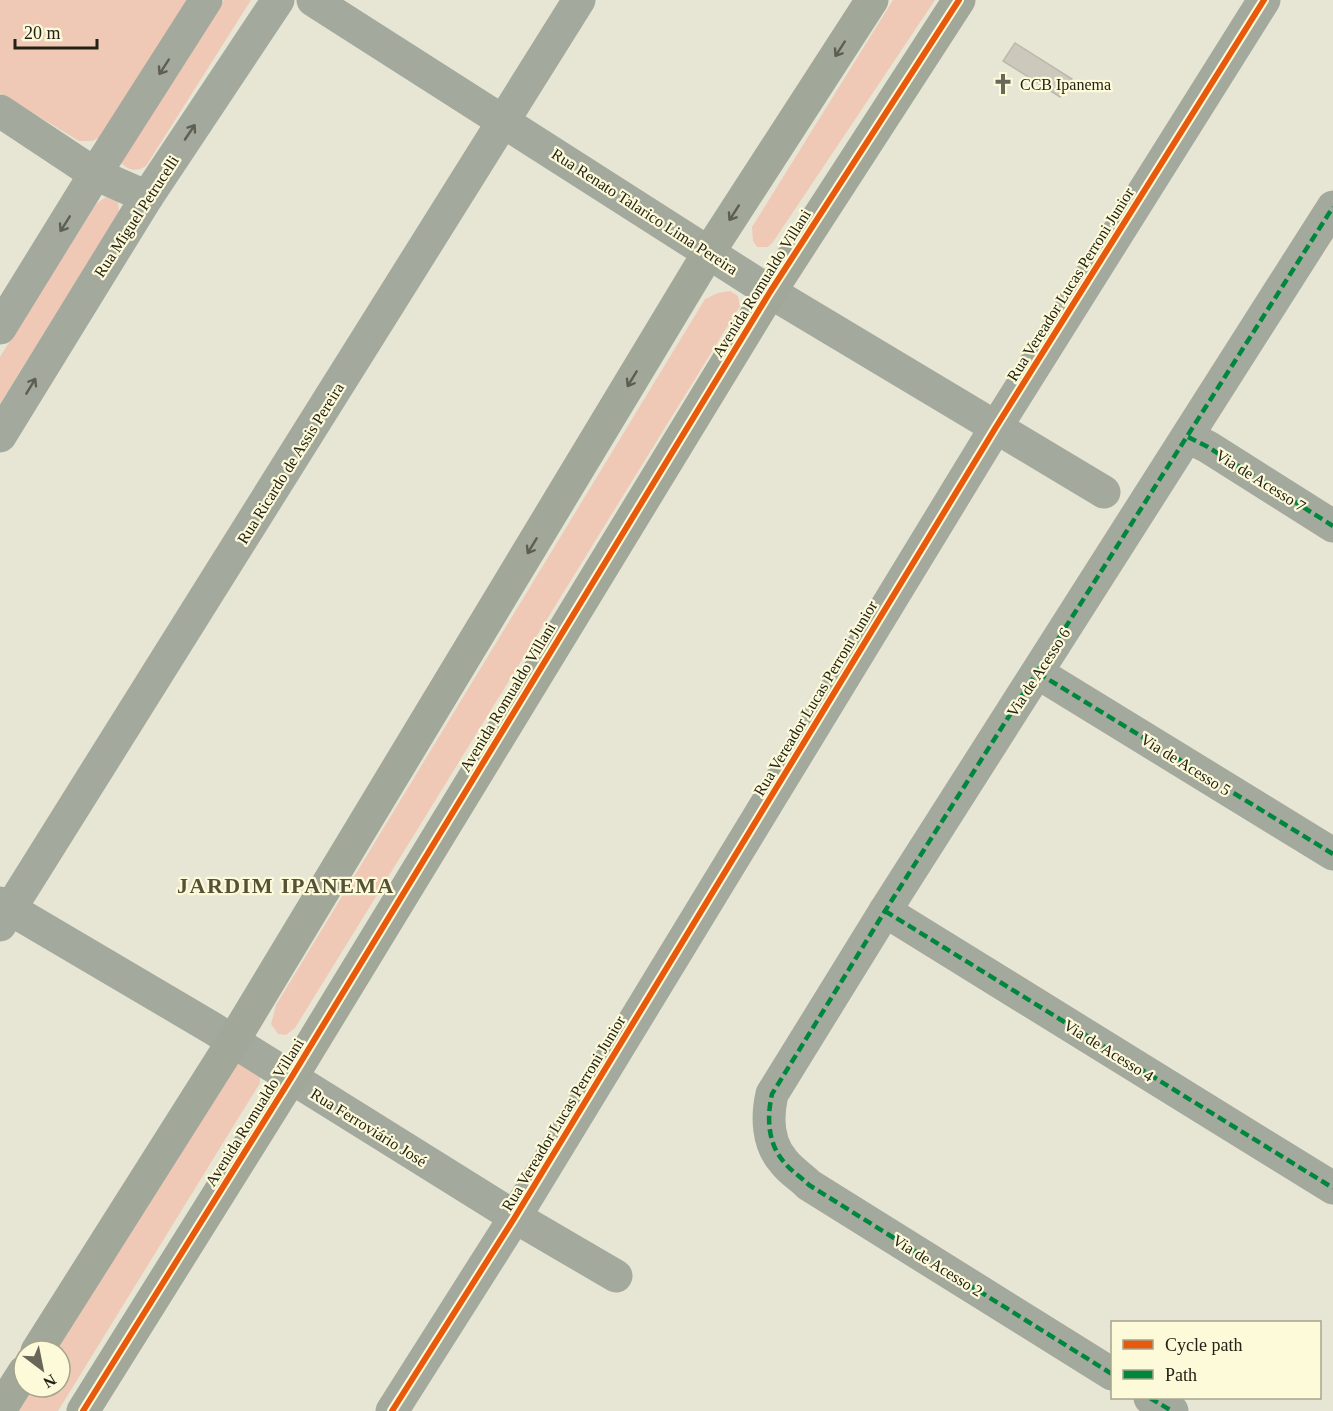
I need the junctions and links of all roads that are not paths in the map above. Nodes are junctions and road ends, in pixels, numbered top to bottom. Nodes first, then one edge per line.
1 (206, 0) edge
2 (278, 0) edge
3 (313, 0) edge
4 (579, 0) edge
5 (872, 0) edge
6 (959, 0) edge
7 (1264, 0) edge
8 (0, 111) edge
9 (504, 121) junction
10 (95, 174) junction
11 (147, 197) junction
12 (1333, 207) edge
13 (709, 252) junction
14 (770, 292) junction
15 (0, 328) edge
16 (996, 427) junction
17 (0, 436) edge
18 (1188, 437) junction
19 (1104, 492) dead end
20 (1333, 525) edge
21 (1038, 673) junction
22 (1333, 854) edge
23 (885, 911) junction
24 (3, 912) edge
25 (233, 1041) junction
26 (291, 1078) junction
27 (774, 1145) joint
28 (1333, 1188) edge
29 (516, 1217) junction
30 (616, 1276) dead end
31 (45, 1339) edge
32 (1111, 1373) edge
33 (12, 1391) edge
34 (1152, 1399) edge
35 (0, 1410) edge
36 (83, 1411) edge
37 (392, 1411) edge
38 (1172, 1411) edge

1 -> 10 street
11 -> 2 street, Rua Miguel Petrucelli
3 - 9 street, Rua Renato Talarico Lima Pereira
4 - 9 street, Rua Ricardo de Assis Pereira
5 -> 13 street
6 - 14 street, Avenida Romualdo Villani
7 - 16 street, Rua Vereador Lucas Perroni Junior
8 - 10 street
9 - 13 street, Rua Renato Talarico Lima Pereira
9 - 24 street, Rua Ricardo de Assis Pereira
10 - 11 street
10 -> 15 street
17 -> 11 street, Rua Miguel Petrucelli
12 - 18 street, Via de Acesso 6
13 - 14 street, Rua Renato Talarico Lima Pereira
13 -> 25 street
14 - 16 street, Rua Renato Talarico Lima Pereira
14 - 26 street, Avenida Romualdo Villani
16 - 19 street, Rua Renato Talarico Lima Pereira
16 - 29 street, Rua Vereador Lucas Perroni Junior
18 - 20 street, Via de Acesso 7
18 - 21 street, Via de Acesso 6
21 - 22 street, Via de Acesso 5
21 - 23 street, Via de Acesso 6
23 - 27 street, Via de Acesso 6
23 - 28 street, Via de Acesso 4
24 - 25 street, Rua Ferroviário José
25 - 26 street, Rua Ferroviário José
25 - 31 street
26 - 29 street, Rua Ferroviário José
26 - 36 street, Avenida Romualdo Villani
27 - 32 street, Via de Acesso 2
29 - 30 street, Rua Ferroviário José
29 - 37 street, Rua Vereador Lucas Perroni Junior
33 - 35 street
34 - 38 street

